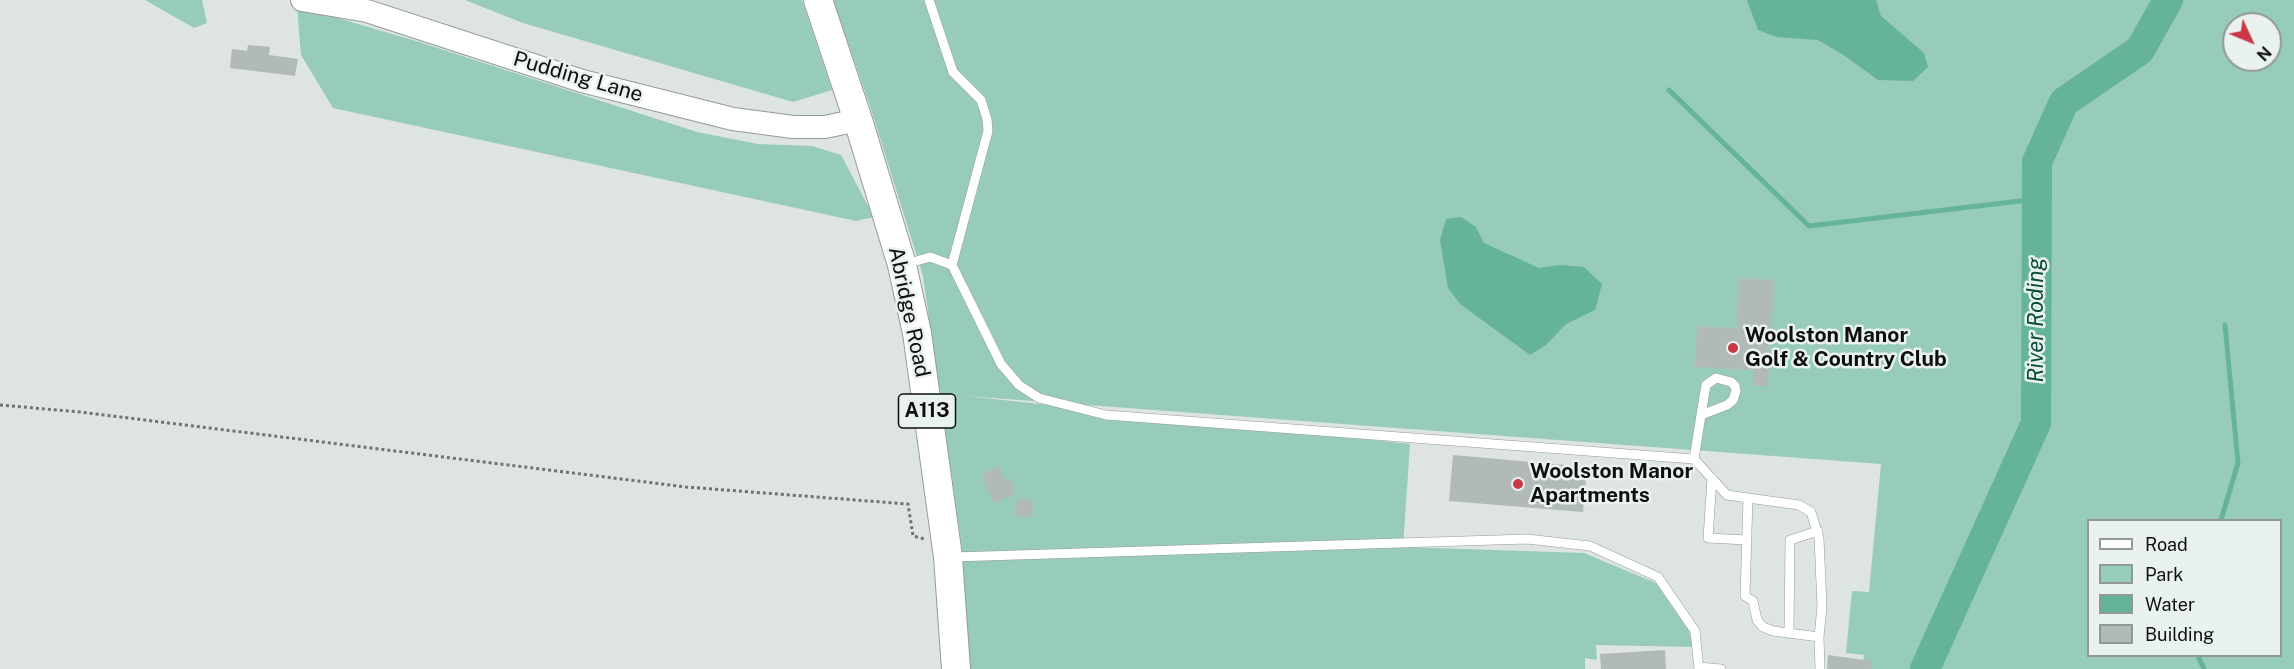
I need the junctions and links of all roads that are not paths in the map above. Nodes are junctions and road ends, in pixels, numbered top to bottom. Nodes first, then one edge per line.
1 (302, 0) edge
2 (818, 0) edge
3 (929, 0) edge
4 (858, 120) junction
5 (902, 265) junction
6 (952, 265) junction
7 (1701, 415) junction
8 (1694, 459) junction
9 (1712, 478) junction
10 (1749, 498) junction
11 (1818, 531) junction
12 (1746, 540) junction
13 (947, 550) junction
14 (1789, 632) junction
15 (1819, 637) junction
16 (1699, 668) edge
17 (956, 669) edge
18 (1721, 669) edge
19 (1820, 669) edge

1 - 4 street, Pudding Lane
2 - 4 main road, Abridge Road / A113
3 - 6 lane
4 - 5 main road, Abridge Road / A113
5 - 6 lane
5 - 13 main road, Abridge Road / A113
6 - 8 lane
7 - 7 lane
7 - 8 lane
8 - 9 lane
9 - 10 lane
9 - 12 lane
10 - 11 lane
10 - 12 lane
11 - 14 lane
11 - 15 lane
12 - 14 lane
13 - 16 lane
13 - 17 main road, Abridge Road / A113
14 - 15 lane
15 - 19 lane
16 - 18 lane

